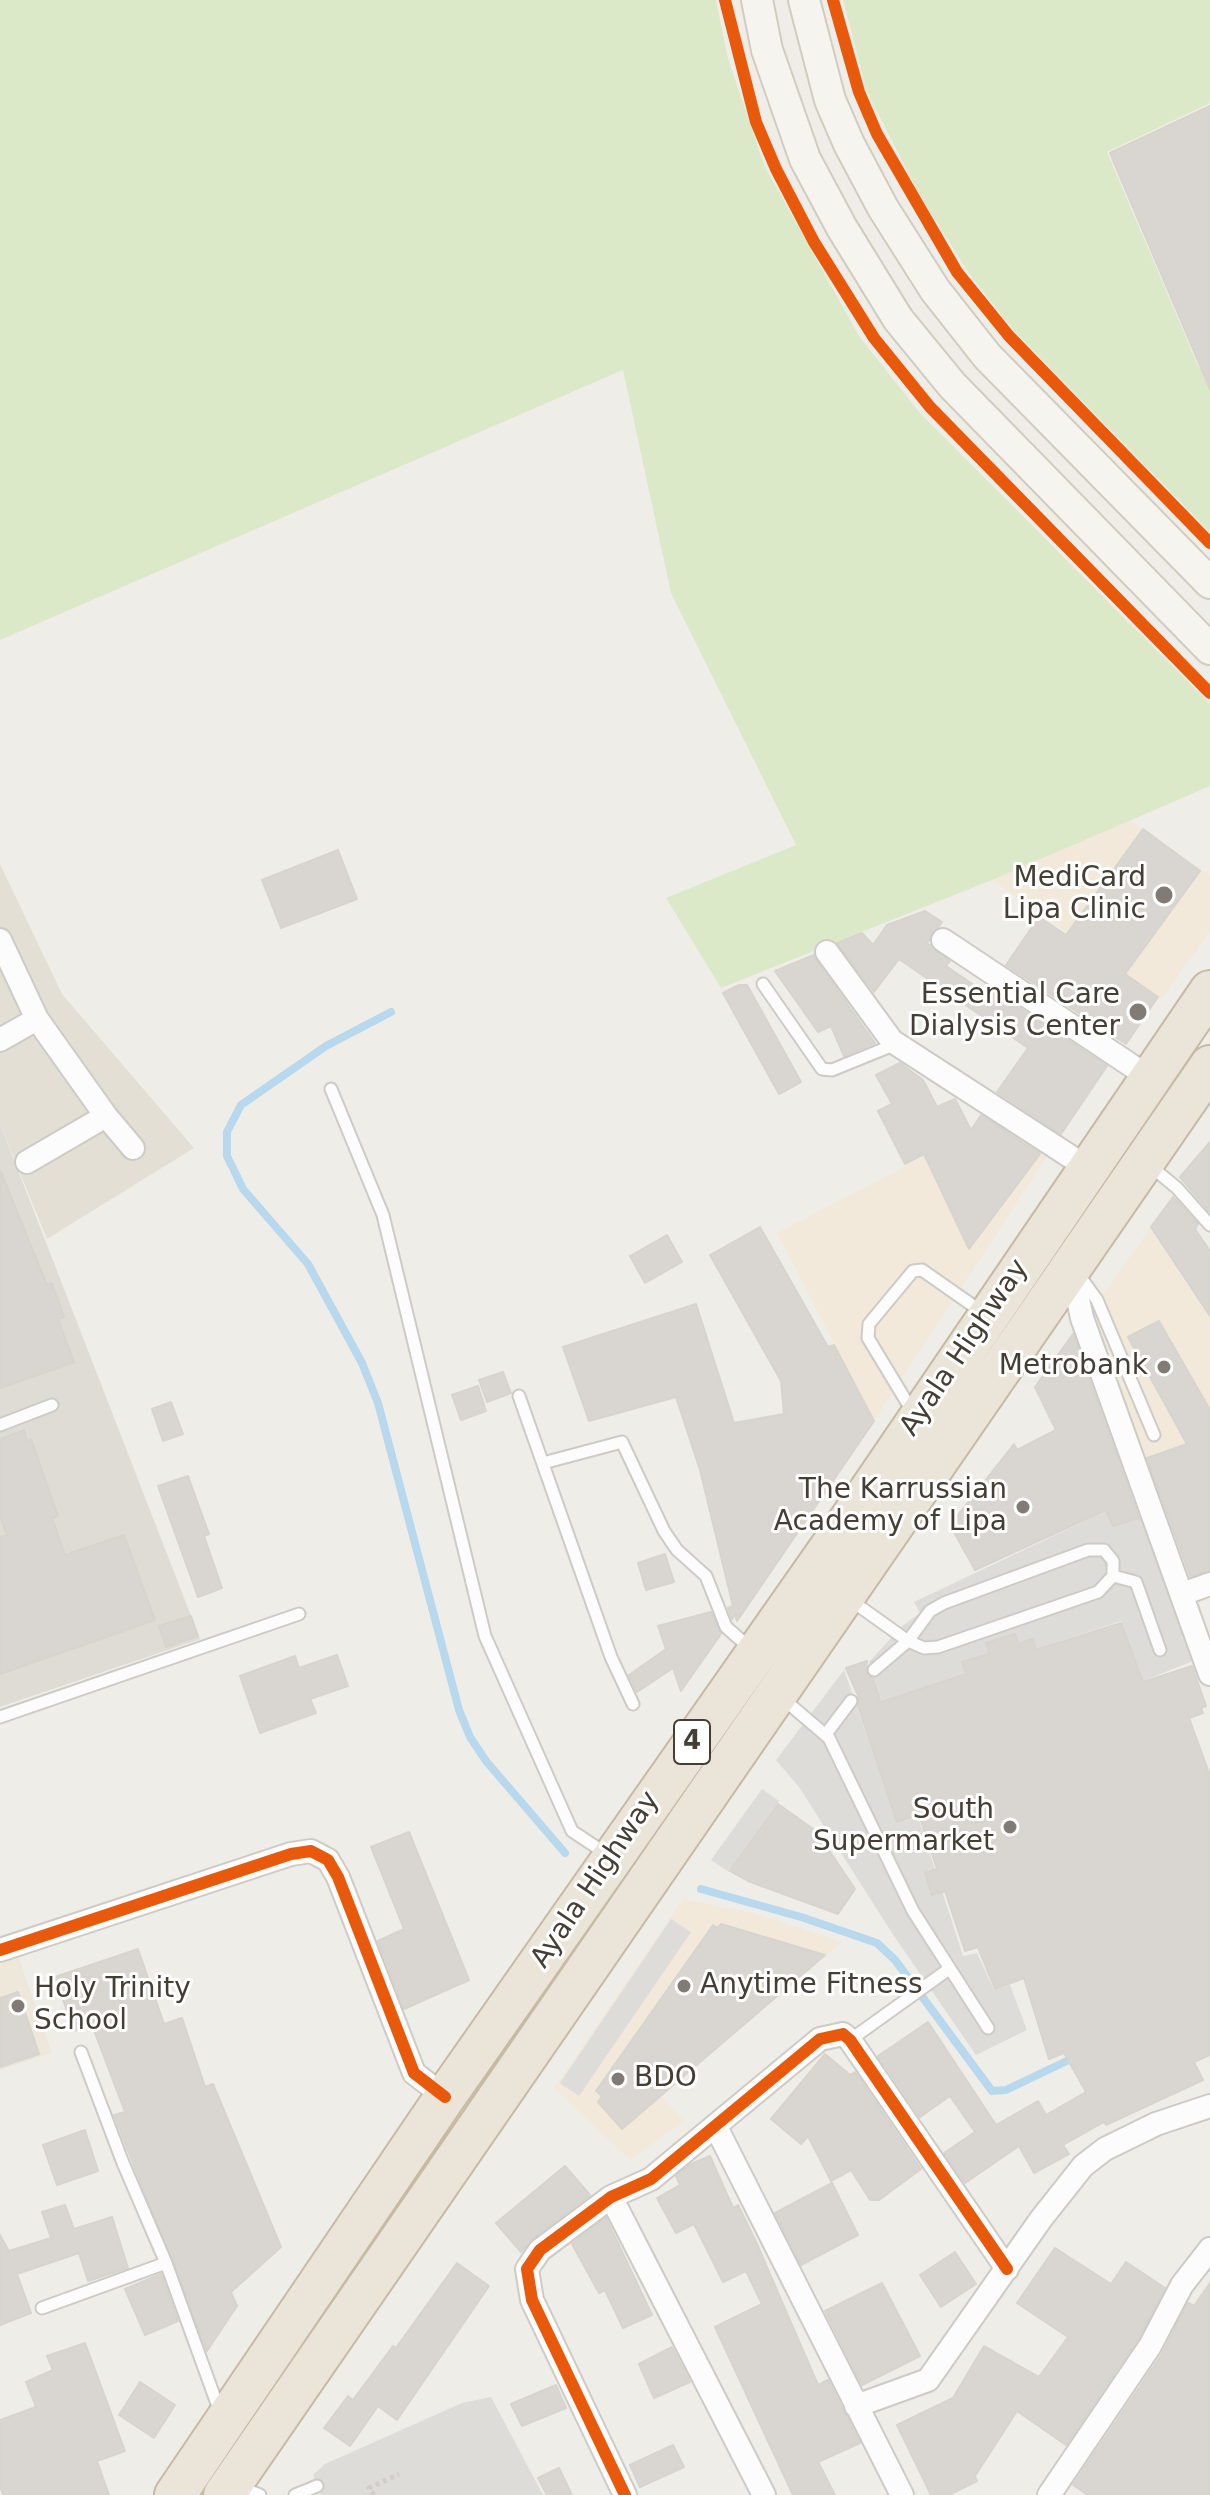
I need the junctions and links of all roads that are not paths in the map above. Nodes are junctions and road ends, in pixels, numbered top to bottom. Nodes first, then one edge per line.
1 (757, 0) edge
2 (804, 0) edge
3 (1210, 583) edge
4 (1210, 649) edge
5 (943, 940) dead end
6 (2, 950) edge
7 (827, 952) dead end
8 (763, 984) dead end
9 (1210, 991) edge
10 (37, 1019) junction
11 (0, 1040) edge
12 (896, 1044) junction
13 (1150, 1078) junction
14 (1207, 1078) edge
15 (331, 1089) dead end
16 (106, 1116) junction
17 (133, 1148) dead end
18 (1145, 1161) junction
19 (27, 1162) dead end
20 (1088, 1168) junction
21 (1210, 1225) edge
22 (1036, 1243) junction
23 (1069, 1265) junction
24 (986, 1315) junction
25 (519, 1396) dead end
26 (52, 1405) dead end
27 (917, 1419) junction
28 (0, 1425) edge
29 (1154, 1435) dead end
30 (543, 1463) junction
31 (1113, 1576) junction
32 (1210, 1584) edge
33 (1182, 1594) junction
34 (846, 1597) junction
35 (299, 1614) dead end
36 (908, 1641) junction
37 (1160, 1650) dead end
38 (756, 1653) junction
39 (874, 1670) dead end
40 (1210, 1674) edge
41 (777, 1695) junction
42 (851, 1701) dead end
43 (633, 1704) dead end
44 (0, 1717) edge
45 (826, 1734) junction
46 (603, 1871) junction
47 (631, 1910) junction
48 (0, 1950) edge
49 (949, 1969) junction
50 (988, 2028) dead end
51 (850, 2040) junction
52 (81, 2052) dead end
53 (445, 2097) junction
54 (1210, 2106) edge
55 (716, 2127) junction
56 (611, 2197) junction
57 (1210, 2249) edge
58 (166, 2263) junction
59 (1007, 2269) junction
60 (42, 2308) dead end
61 (856, 2406) junction
62 (224, 2424) junction
63 (317, 2486) dead end
64 (239, 2491) edge
65 (175, 2495) edge
66 (295, 2495) edge
67 (625, 2495) edge
68 (764, 2495) edge
69 (902, 2495) edge
70 (1049, 2495) edge

1 - 4 main road
2 - 3 main road
5 - 13 street
6 - 10 street
7 - 12 street
8 - 12 lane
9 - 13 highway, Ayala Highway / 4
10 - 11 street
10 - 16 street
12 - 20 street
13 - 20 highway, Ayala Highway / 4
14 - 18 highway, Ayala Highway / 4
15 - 46 lane
16 - 17 street
16 - 19 street
18 - 21 lane
18 - 23 highway, Ayala Highway / 4
20 - 22 highway, Ayala Highway / 4
22 - 23 street
22 - 24 highway, Ayala Highway / 4
23 - 29 lane
23 - 33 street
23 - 34 highway, Ayala Highway / 4
24 - 27 highway, Ayala Highway / 4
24 - 27 lane
25 - 30 lane
26 - 28 lane
27 - 38 highway, Ayala Highway / 4
30 - 38 lane
30 - 43 lane
31 - 36 lane
31 - 36 lane
31 - 37 lane
32 - 33 street
33 - 40 street
34 - 36 lane
34 - 41 highway, Ayala Highway / 4
35 - 44 lane
36 - 39 lane
38 - 46 highway, Ayala Highway / 4
41 - 45 lane
41 - 47 highway, Ayala Highway / 4
42 - 45 lane
45 - 49 lane
46 - 47 highway
46 - 53 highway, Ayala Highway / 4
47 - 64 highway, Ayala Highway / 4
48 - 53 street
49 - 50 lane
49 - 51 lane
51 - 55 street
51 - 59 street
52 - 58 lane
53 - 62 highway, Ayala Highway / 4
54 - 59 street
55 - 56 street
55 - 61 street
56 - 67 street
56 - 68 street
57 - 70 street
58 - 60 lane
58 - 62 lane
59 - 61 street
61 - 69 street
62 - 65 highway, Ayala Highway / 4
63 - 66 lane

